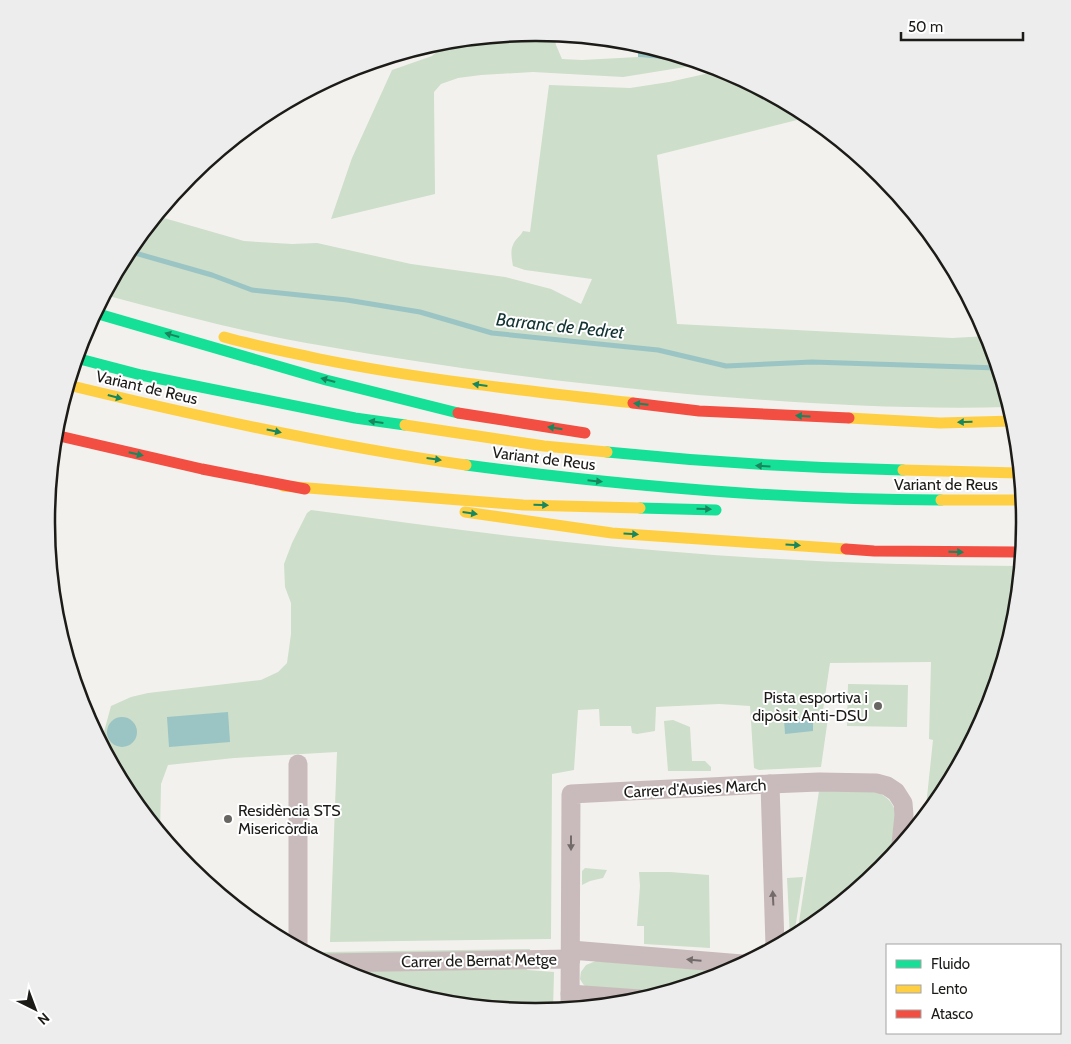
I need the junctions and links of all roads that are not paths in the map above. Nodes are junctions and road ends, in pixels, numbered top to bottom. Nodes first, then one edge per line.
1 (106, 306) edge
2 (101, 315) edge
3 (166, 322) dead end
4 (214, 334) dead end
5 (83, 360) edge
6 (74, 387) edge
7 (1005, 421) edge
8 (598, 435) dead end
9 (63, 437) edge
10 (756, 452) dead end
11 (934, 472) junction
12 (1013, 472) edge
13 (283, 486) junction
14 (1015, 500) edge
15 (731, 510) dead end
16 (1016, 510) edge
17 (986, 512) dead end
18 (1015, 552) edge
19 (298, 764) dead end
20 (770, 784) junction
21 (902, 833) edge
22 (775, 939) edge
23 (298, 940) edge
24 (571, 954) junction
25 (344, 962) edge
26 (726, 963) edge
27 (570, 1001) edge

1 - 3 main road
8 -> 2 main road
7 -> 4 main road
11 -> 5 main road, Variant de Reus
6 -> 14 main road, Variant de Reus
9 -> 13 main road
10 - 11 main road
11 - 12 main road, Variant de Reus
13 -> 15 main road
13 -> 18 main road
16 - 17 main road
19 - 23 street
20 - 21 street, Carrer d'Ausies March
22 -> 20 street
20 -> 24 street, Carrer d'Ausies March
24 - 25 street, Carrer de Bernat Metge
26 -> 24 street, Carrer de Bernat Metge
24 - 27 street

